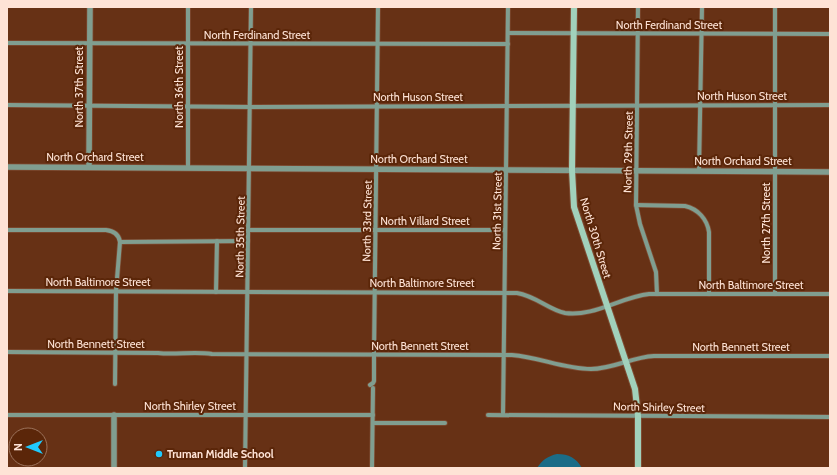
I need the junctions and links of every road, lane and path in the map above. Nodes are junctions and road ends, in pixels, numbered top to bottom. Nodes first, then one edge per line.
1 (90, 7) edge
2 (188, 7) edge
3 (251, 7) edge
4 (378, 7) edge
5 (508, 7) edge
6 (574, 7) edge
7 (638, 7) edge
8 (702, 7) edge
9 (775, 7) edge
10 (508, 33) junction
11 (574, 33) junction
12 (638, 34) junction
13 (701, 34) junction
14 (775, 34) junction
15 (830, 34) edge
16 (7, 43) edge
17 (90, 43) junction
18 (188, 44) junction
19 (251, 44) junction
20 (378, 44) junction
21 (508, 44) junction
22 (7, 105) edge
23 (89, 105) junction
24 (637, 105) junction
25 (700, 105) junction
26 (775, 105) junction
27 (830, 105) edge
28 (188, 106) junction
29 (251, 106) junction
30 (378, 106) junction
31 (507, 106) junction
32 (573, 106) junction
33 (7, 167) edge
34 (89, 167) junction
35 (188, 167) junction
36 (250, 168) junction
37 (377, 169) junction
38 (506, 170) junction
39 (572, 170) junction
40 (636, 170) junction
41 (699, 171) junction
42 (775, 171) junction
43 (830, 172) edge
44 (636, 205) junction
45 (7, 230) edge
46 (248, 230) junction
47 (376, 230) junction
48 (506, 230) junction
49 (217, 241) junction
50 (248, 241) junction
51 (120, 242) junction
52 (7, 291) edge
53 (116, 291) junction
54 (216, 292) junction
55 (248, 292) junction
56 (375, 292) junction
57 (504, 293) junction
58 (657, 294) junction
59 (709, 294) junction
60 (775, 294) junction
61 (830, 294) edge
62 (607, 306) junction
63 (7, 352) edge
64 (115, 353) junction
65 (246, 354) junction
66 (374, 355) junction
67 (504, 355) junction
68 (830, 356) edge
69 (626, 362) junction
70 (115, 384) dead end
71 (7, 415) edge
72 (114, 415) junction
73 (246, 415) junction
74 (488, 415) dead end
75 (373, 416) junction
76 (503, 416) junction
77 (638, 416) junction
78 (830, 417) edge
79 (373, 423) junction
80 (445, 423) dead end
81 (114, 468) edge
82 (245, 468) edge
83 (372, 468) edge
84 (638, 468) edge

1 - 17 street, North 37th Street
2 - 18 street, North 36th Street
3 - 19 street, North 35th Street
4 - 20 street, North 33rd Street
5 - 10 street, North 31st Street
6 - 11 main road, North 30th Street
7 - 12 street, North 29th Street
8 - 13 street
9 - 14 street, North 27th Street
10 - 11 street, North Ferdinand Street
10 - 21 street, North 31st Street
11 - 12 street, North Ferdinand Street
11 - 32 main road, North 30th Street
12 - 13 street, North Ferdinand Street
12 - 24 street, North 29th Street
13 - 14 street, North Ferdinand Street
13 - 25 street
14 - 15 street, North Ferdinand Street
14 - 26 street, North 27th Street
16 - 17 street, North Ferdinand Street
17 - 18 street, North Ferdinand Street
17 - 23 street, North 37th Street
18 - 19 street, North Ferdinand Street
18 - 28 street, North 36th Street
19 - 20 street, North Ferdinand Street
19 - 29 street, North 35th Street
20 - 21 street, North Ferdinand Street
20 - 30 street, North 33rd Street
21 - 31 street, North 31st Street
22 - 23 street, North Huson Street
23 - 28 street, North Huson Street
23 - 34 street, North 37th Street
24 - 25 street, North Huson Street
24 - 32 street, North Huson Street
24 - 40 street, North 29th Street
25 - 26 street, North Huson Street
25 - 41 street
26 - 27 street, North Huson Street
26 - 42 street, North 27th Street
28 - 29 street, North Huson Street
28 - 35 street, North 36th Street
29 - 30 street, North Huson Street
29 - 36 street, North 35th Street
30 - 31 street, North Huson Street
30 - 37 street, North 33rd Street
31 - 32 street, North Huson Street
31 - 38 street, North 31st Street
32 - 39 main road, North 30th Street
33 - 34 street, North Orchard Street
34 - 35 street, North Orchard Street
35 - 36 street, North Orchard Street
36 - 37 street, North Orchard Street
36 - 46 street, North 35th Street
37 - 38 street, North Orchard Street
37 - 47 street, North 33rd Street
38 - 39 street, North Orchard Street
38 - 48 street, North 31st Street
39 - 40 street, North Orchard Street
39 - 62 main road, North 30th Street
40 - 41 street, North Orchard Street
40 - 44 street, North 29th Street
41 - 42 street, North Orchard Street
42 - 43 street, North Orchard Street
42 - 60 street, North 27th Street
44 - 58 street, North 29th Street
44 - 59 street
45 - 51 street
46 - 47 street, North Villard Street
46 - 50 street, North 35th Street
47 - 48 street, North Villard Street
47 - 56 street, North 33rd Street
48 - 57 street, North 31st Street
49 - 50 street
49 - 51 street
49 - 54 street
50 - 55 street, North 35th Street
51 - 53 street
52 - 53 street, North Baltimore Street
53 - 54 street, North Baltimore Street
53 - 64 street
54 - 55 street, North Baltimore Street
55 - 56 street, North Baltimore Street
55 - 65 street, North 35th Street
56 - 57 street, North Baltimore Street
56 - 66 street, North 33rd Street
57 - 62 street, North Baltimore Street
57 - 67 street, North 31st Street
58 - 59 street, North Baltimore Street
58 - 62 street, North Baltimore Street
59 - 60 street, North Baltimore Street
60 - 61 street, North Baltimore Street
62 - 69 main road, North 30th Street
63 - 64 street, North Bennett Street
64 - 65 street, North Bennett Street
64 - 70 street
65 - 66 street, North Bennett Street
65 - 73 street, North 35th Street
66 - 67 street, North Bennett Street
66 - 75 street, North 33rd Street
67 - 69 street, North Bennett Street
67 - 76 street, North 31st Street
68 - 69 street, North Bennett Street
69 - 77 main road, North 30th Street
71 - 72 street, North Shirley Street
72 - 73 street, North Shirley Street
72 - 81 street
73 - 75 street, North Shirley Street
73 - 82 street, North 35th Street
74 - 76 street, North Shirley Street
75 - 79 street, North 33rd Street
76 - 77 street, North Shirley Street
77 - 78 street, North Shirley Street
77 - 84 main road, North 30th Street
79 - 80 street
79 - 83 street, North 33rd Street

